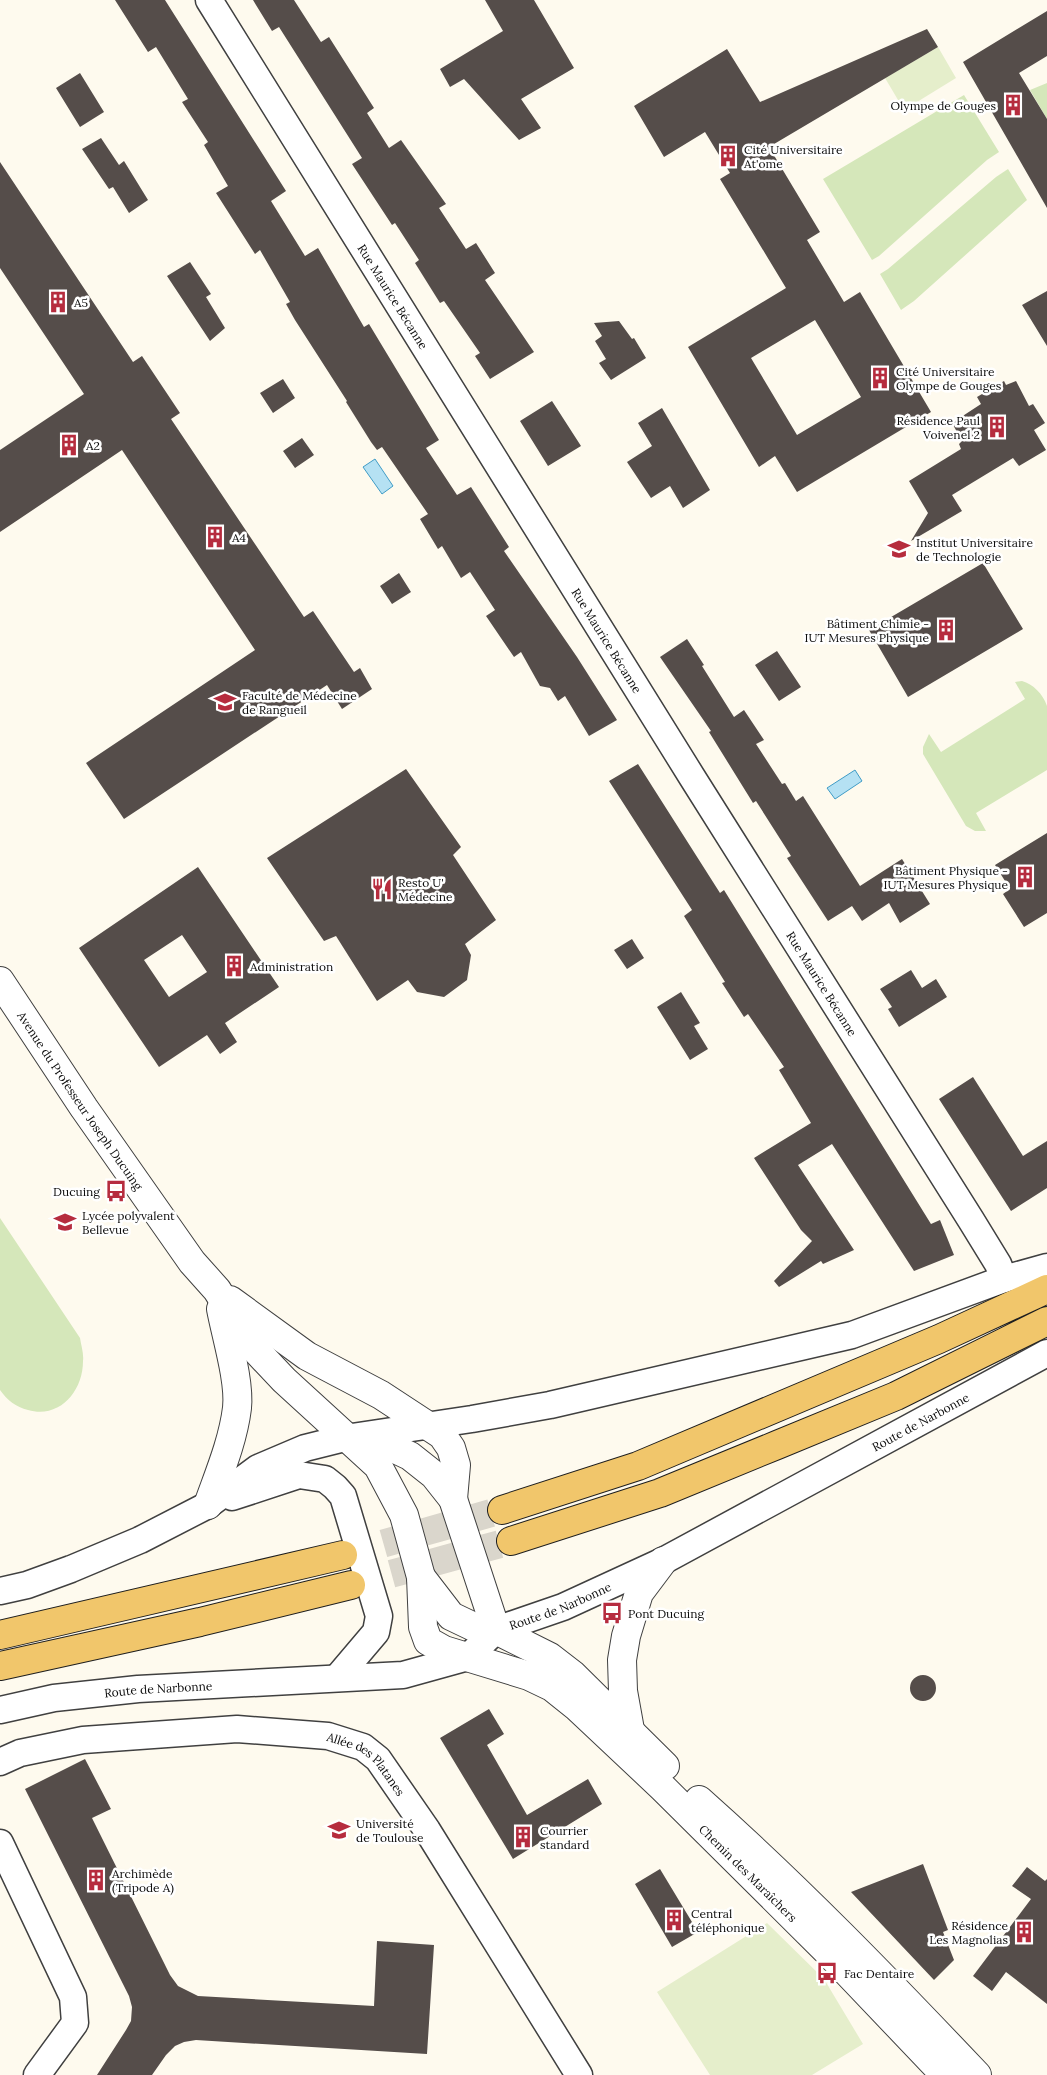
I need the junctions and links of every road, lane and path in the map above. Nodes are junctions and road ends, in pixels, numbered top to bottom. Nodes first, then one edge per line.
1 (209, 0) edge
2 (0, 981) edge
3 (1047, 1267) edge
4 (1004, 1279) junction
5 (1047, 1289) edge
6 (217, 1290) junction
7 (1047, 1321) edge
8 (1047, 1353) edge
9 (428, 1426) junction
10 (345, 1438) junction
11 (453, 1499) junction
12 (208, 1505) junction
13 (502, 1510) tunnel mouth
14 (511, 1541) tunnel mouth
15 (342, 1555) tunnel mouth
16 (663, 1561) junction
17 (421, 1577) junction
18 (351, 1585) tunnel mouth
19 (0, 1591) edge
20 (496, 1630) junction
21 (0, 1635) edge
22 (468, 1657) junction
23 (0, 1666) edge
24 (337, 1678) junction
25 (0, 1710) edge
26 (630, 1730) junction
27 (0, 1762) edge
28 (0, 1843) edge
29 (37, 2075) edge
30 (580, 2075) edge
31 (945, 2075) edge
32 (977, 2075) edge

1 - 4 street, Rue Maurice Bécanne
2 - 6 street, Avenue du Professeur Joseph Ducuing
3 - 4 street
4 - 9 street
5 - 13 main road
6 - 9 street
6 - 10 street
6 - 12 street
7 - 14 main road
8 - 16 street, Route de Narbonne
9 - 10 street
9 - 11 street
10 - 11 street
10 - 12 street
10 - 17 street
11 - 20 street
12 - 19 street
12 - 24 street
15 - 21 main road
16 - 20 street, Route de Narbonne
16 - 26 street
17 - 20 street, Chemin des Maraîchers
17 - 22 street, Chemin des Maraîchers
18 - 23 main road
20 - 22 street, Route de Narbonne
20 - 26 street, Chemin des Maraîchers
22 - 24 street, Route de Narbonne
22 - 31 street, Chemin des Maraîchers
24 - 25 street, Route de Narbonne
26 - 32 street, Chemin des Maraîchers
27 - 30 street, Allée des Platanes
28 - 29 street

